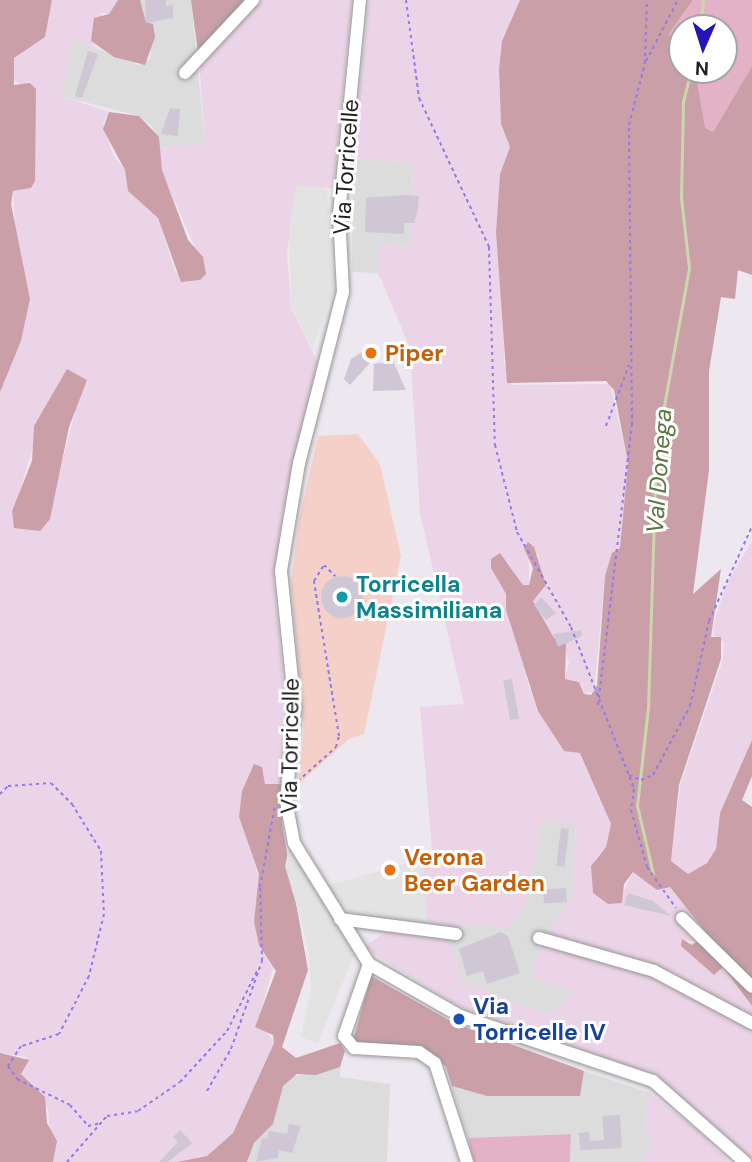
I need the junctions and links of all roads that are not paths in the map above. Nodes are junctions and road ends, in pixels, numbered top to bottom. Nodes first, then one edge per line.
1 (253, 0) edge
2 (360, 0) edge
3 (185, 73) dead end
4 (682, 918) road end
5 (340, 919) junction
6 (456, 934) dead end
7 (538, 938) dead end
8 (369, 964) junction
9 (752, 987) edge
10 (752, 1023) edge
11 (467, 1162) edge
12 (745, 1162) edge

1 - 3 street
2 - 5 street, Via Torricelle
4 - 9 street
5 - 6 street
5 - 8 street, Via Torricelle
7 - 10 street
8 - 11 street
8 - 12 street, Via Torricelle

